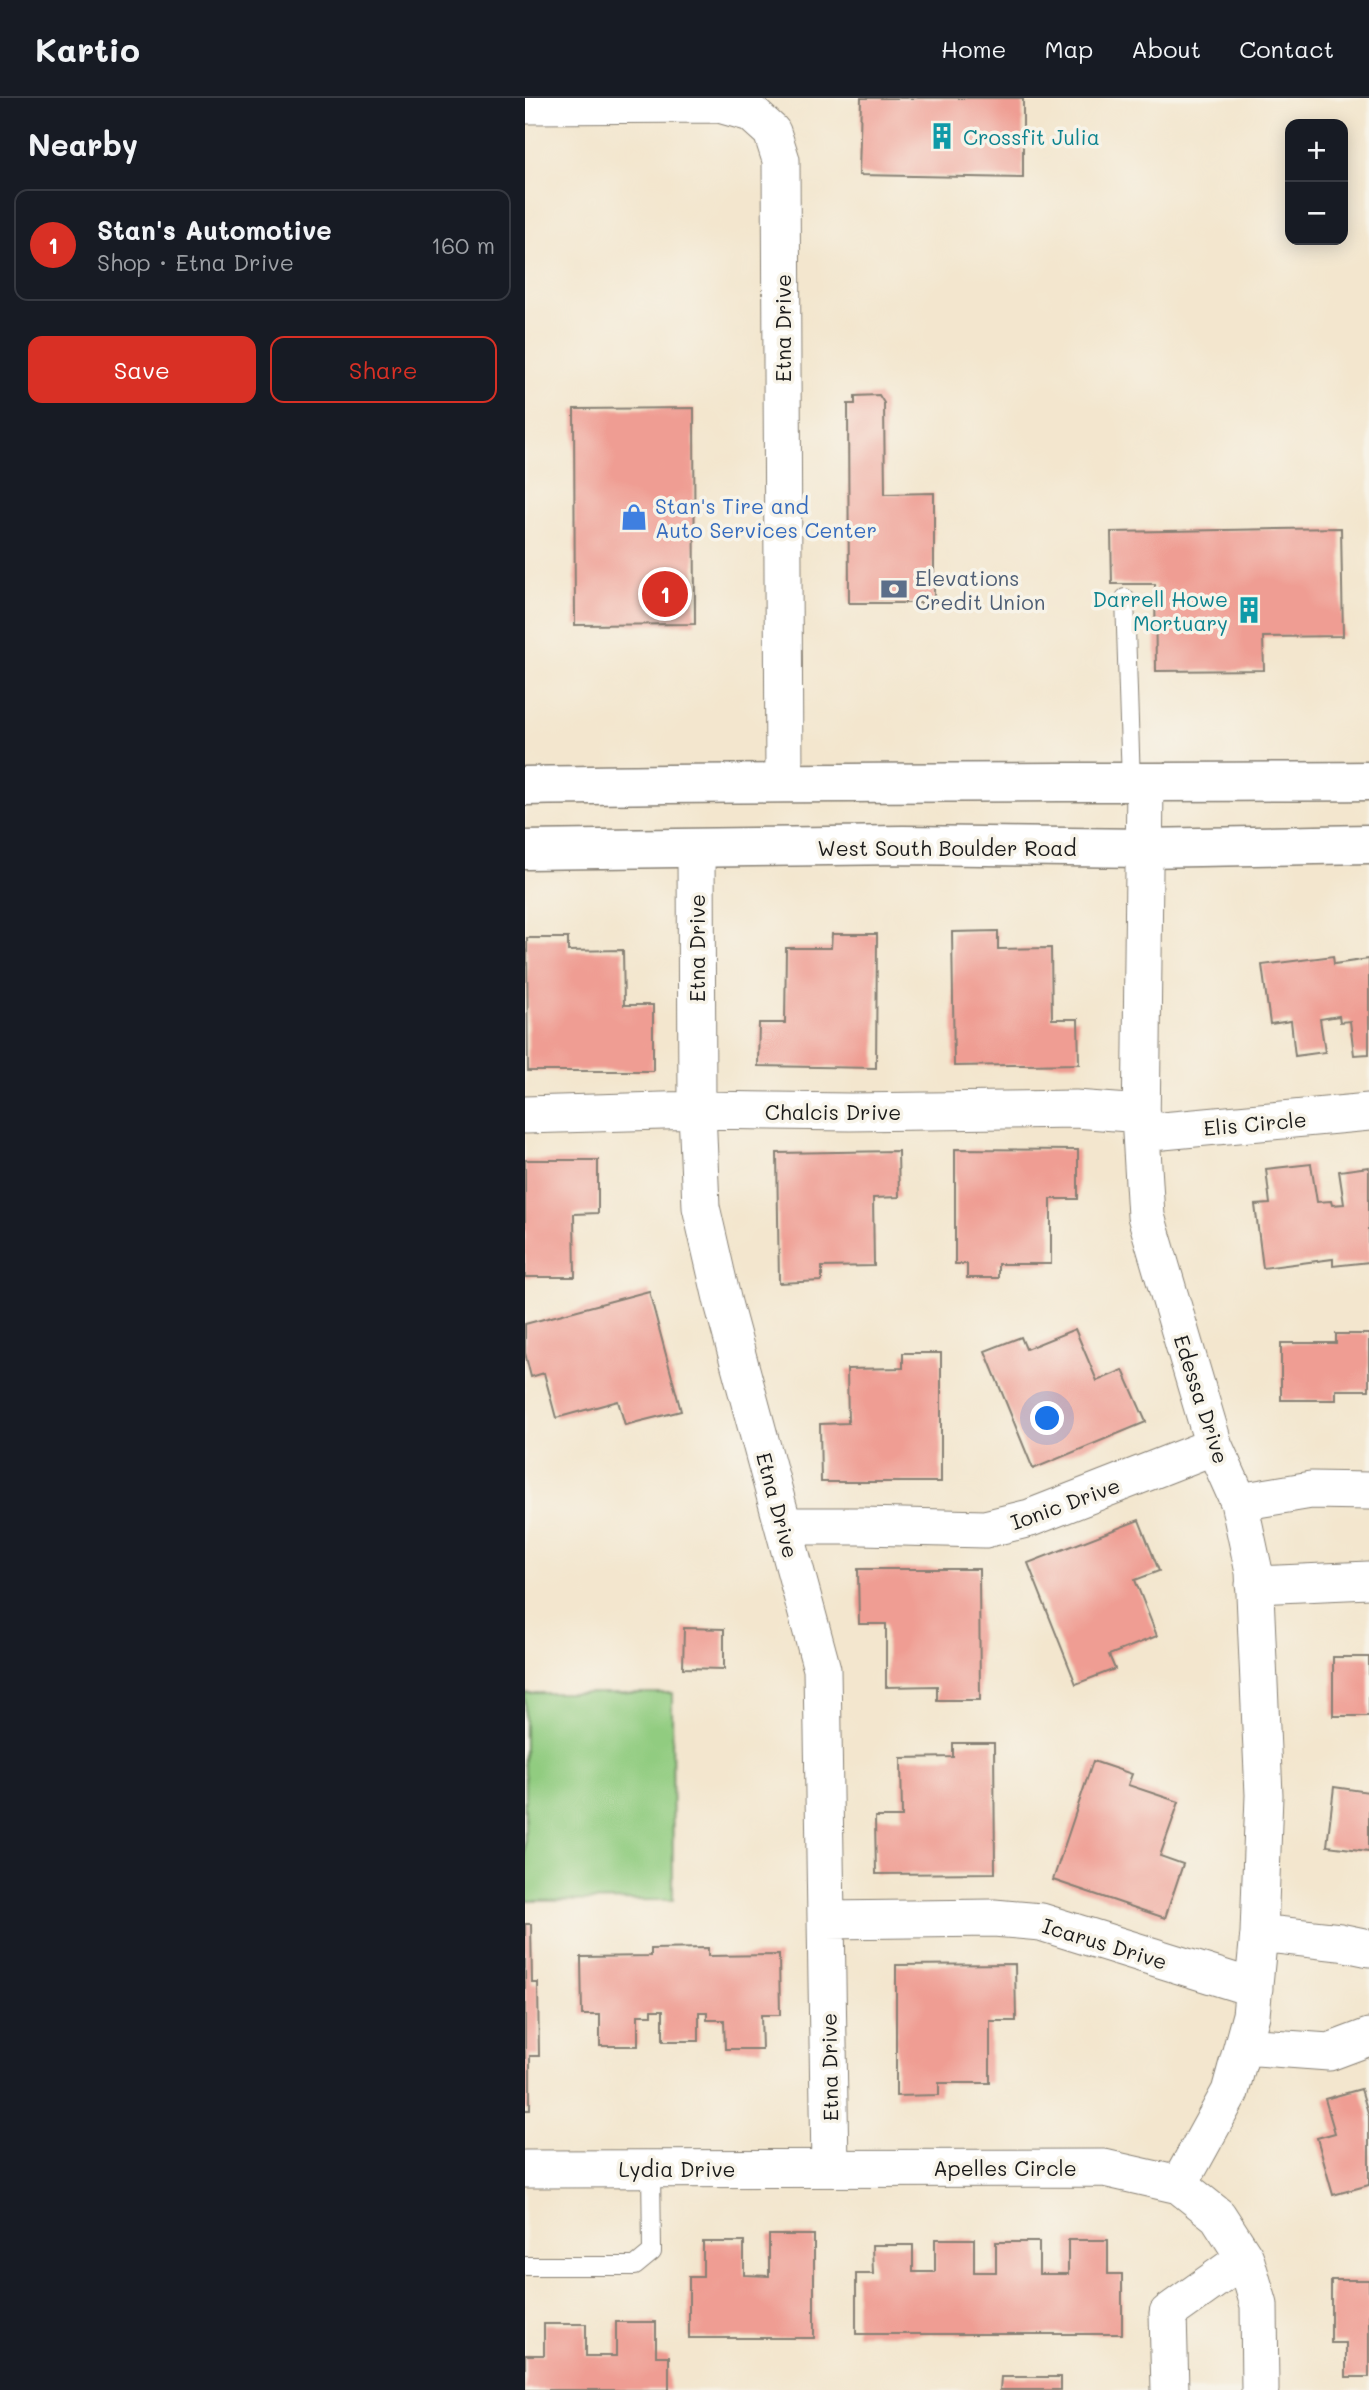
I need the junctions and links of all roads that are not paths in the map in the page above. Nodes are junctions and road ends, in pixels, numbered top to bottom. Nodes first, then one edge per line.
1 (525, 105) edge
2 (1125, 598) dead end
3 (784, 781) junction
4 (1369, 781) edge
5 (1138, 783) junction
6 (525, 786) edge
7 (1369, 844) edge
8 (696, 848) junction
9 (1145, 848) junction
10 (525, 850) edge
11 (697, 1110) junction
12 (1369, 1112) edge
13 (525, 1115) edge
14 (1141, 1124) junction
15 (1215, 1446) junction
16 (1369, 1491) edge
17 (1239, 1502) junction
18 (784, 1526) junction
19 (1369, 1580) edge
20 (1254, 1585) junction
21 (827, 1920) junction
22 (1259, 1933) junction
23 (1369, 1948) edge
24 (1249, 2016) junction
25 (1369, 2037) edge
26 (830, 2167) junction
27 (651, 2168) junction
28 (525, 2169) edge
29 (1179, 2185) junction
30 (1245, 2258) junction
31 (525, 2266) edge
32 (1170, 2390) edge
33 (1260, 2390) edge

1 - 3 street, Etna Drive
2 - 5 lane
3 - 5 main road
3 - 6 main road
4 - 5 main road
5 - 9 street, Edessa Drive
7 - 9 main road, West South Boulder Road
8 - 9 main road, West South Boulder Road
8 - 10 main road, West South Boulder Road
8 - 11 street, Etna Drive
9 - 14 street, Edessa Drive
11 - 13 street, Chalcis Drive
11 - 14 street, Chalcis Drive
11 - 18 street, Etna Drive
12 - 14 street, Elis Circle
14 - 15 street, Edessa Drive
15 - 17 street, Edessa Drive
15 - 18 street, Ionic Drive
16 - 17 street
17 - 20 street, Edessa Drive
18 - 21 street, Etna Drive
19 - 20 street
20 - 22 street, Edessa Drive
21 - 24 street, Icarus Drive
21 - 26 street, Etna Drive
22 - 23 street
22 - 24 street, Edessa Drive
24 - 25 street
24 - 29 street
26 - 27 street, Lydia Drive
26 - 29 street, Apelles Circle
27 - 28 street, Lydia Drive
27 - 31 lane
29 - 30 street
30 - 32 street
30 - 33 street

